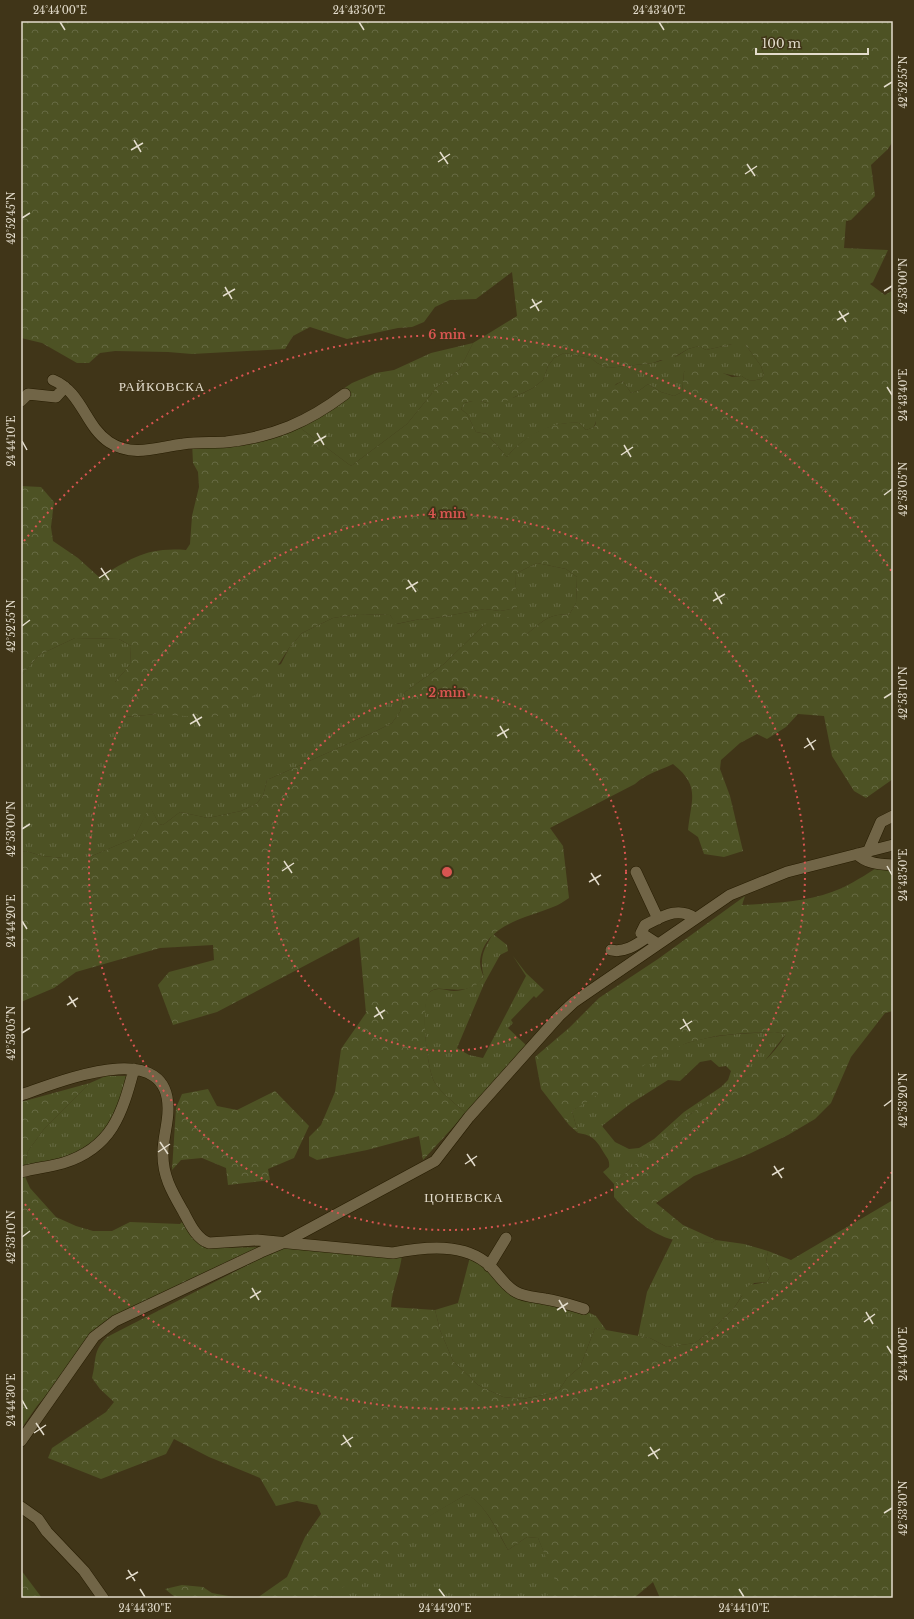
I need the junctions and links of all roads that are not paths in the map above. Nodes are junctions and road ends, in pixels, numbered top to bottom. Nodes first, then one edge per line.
1 (53, 380) dead end
2 (65, 387) junction
3 (345, 394) dead end
4 (21, 401) edge
5 (893, 816) edge
6 (893, 845) edge
7 (862, 853) junction
8 (893, 866) edge
9 (636, 872) dead end
10 (695, 918) junction
11 (658, 919) junction
12 (646, 938) junction
13 (658, 944) junction
14 (611, 950) dead end
15 (134, 1069) junction
16 (21, 1095) edge
17 (21, 1172) edge
18 (506, 1238) dead end
19 (285, 1242) junction
20 (489, 1266) junction
21 (584, 1309) dead end
22 (21, 1441) edge
23 (21, 1507) edge
24 (103, 1598) edge

1 - 2 street
2 - 3 street
2 - 4 street
5 - 7 street
6 - 7 street
7 - 8 street
7 - 10 street
9 - 11 street
10 - 11 street
10 - 13 street
11 - 12 street
12 - 13 street
12 - 14 street
13 - 19 street
15 - 16 street
15 - 17 street
15 - 19 street
18 - 20 street
19 - 20 street
19 - 22 street
20 - 21 street
23 - 24 street

